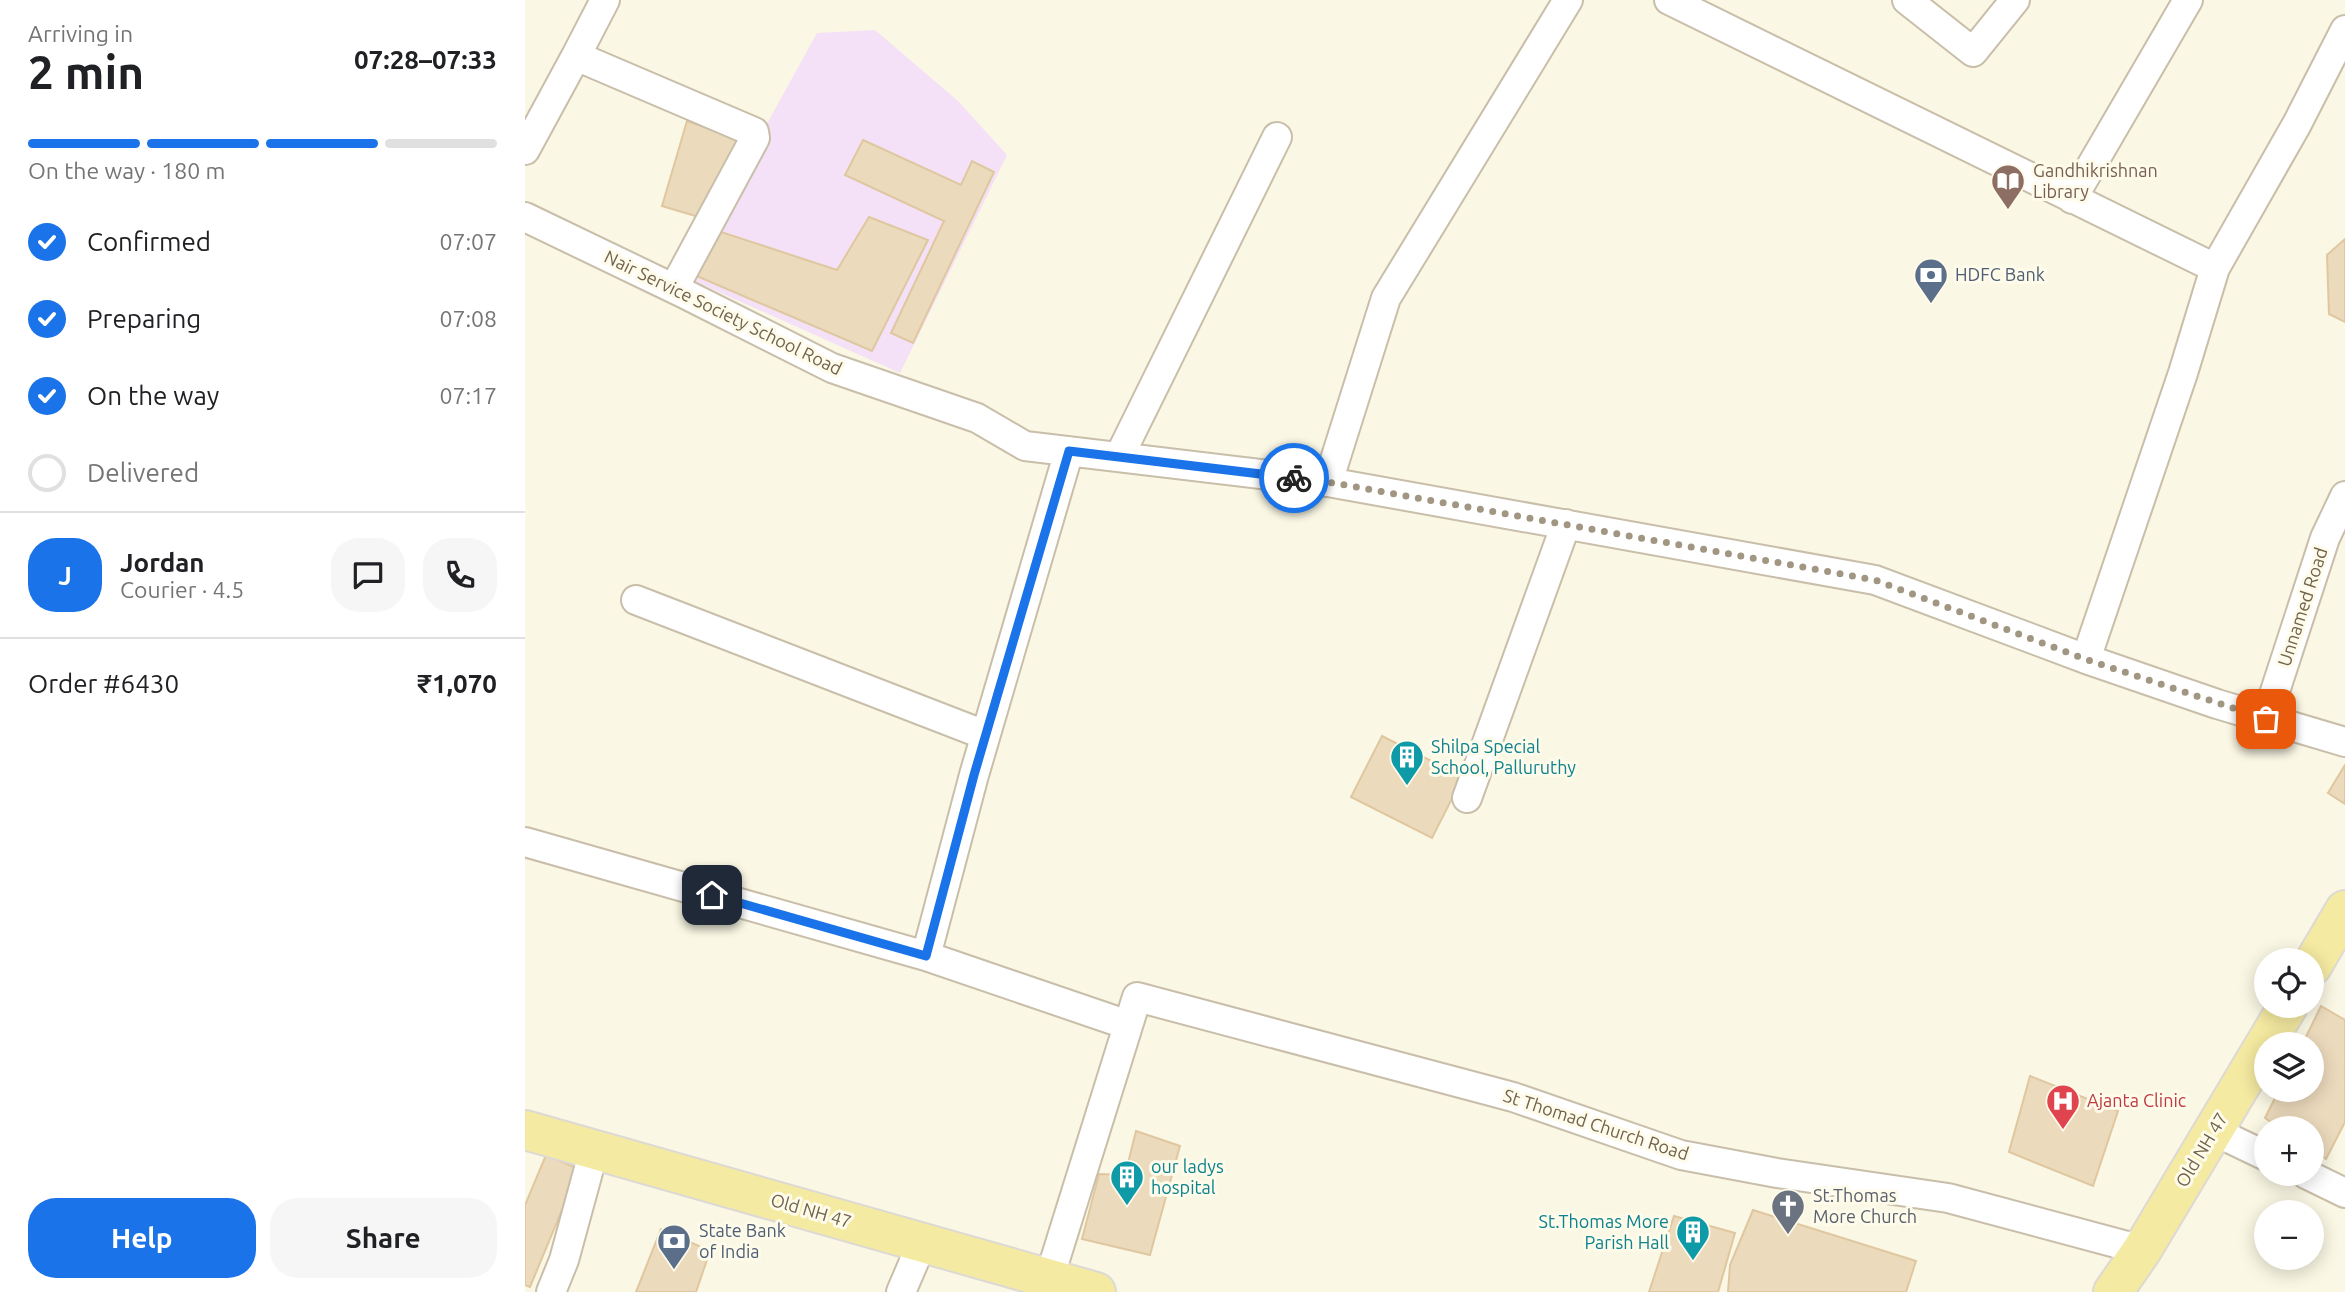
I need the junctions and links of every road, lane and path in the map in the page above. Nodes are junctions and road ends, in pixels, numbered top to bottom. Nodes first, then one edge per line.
1 (605, 0) edge
2 (1568, 0) edge
3 (1669, 0) edge
4 (1907, 0) edge
5 (2015, 0) edge
6 (2188, 0) edge
7 (2345, 30) edge
8 (576, 56) junction
9 (1277, 137) dead end
10 (525, 150) edge
11 (2072, 199) junction
12 (525, 217) edge
13 (2215, 268) junction
14 (674, 288) junction
15 (1069, 451) junction
16 (1119, 457) junction
17 (1328, 482) junction
18 (2345, 496) edge
19 (1566, 524) junction
20 (636, 600) dead end
21 (2085, 659) junction
22 (2266, 719) junction
23 (985, 735) junction
24 (2345, 742) edge
25 (1467, 798) dead end
26 (525, 842) edge
27 (2345, 910) edge
28 (2323, 948) edge
29 (926, 956) junction
30 (2281, 1018) edge
31 (1128, 1025) junction
32 (525, 1130) edge
33 (2214, 1131) junction
34 (594, 1150) junction
35 (2254, 1150) edge
36 (2324, 1183) edge
37 (2345, 1193) edge
38 (922, 1243) junction
39 (2142, 1250) junction
40 (1049, 1279) junction
41 (551, 1292) edge
42 (901, 1292) edge
43 (1096, 1292) edge
44 (2113, 1292) edge

1 - 8 street
2 - 17 street
3 - 11 street
4 - 5 street
6 - 11 street
7 - 13 street
8 - 10 street
8 - 14 street
9 - 16 street
11 - 13 street
12 - 14 street, Nair Service Society School Road
13 - 21 street
14 - 15 street, Nair Service Society School Road
15 - 16 street, Nair Service Society School Road
15 - 23 street
16 - 17 street, Nair Service Society School Road
17 - 19 street, Nair Service Society School Road
18 - 22 street, Unnamed Road
19 - 21 street, Nair Service Society School Road
19 - 25 street
20 - 23 street
21 - 22 street, Nair Service Society School Road
22 - 24 street, Nair Service Society School Road
23 - 29 street
26 - 29 street
27 - 28 main road
29 - 31 street
30 - 33 main road, Old NH 47
31 - 39 street, St Thomad Church Road
31 - 40 street
32 - 34 main road, Old NH 47
33 - 35 street
33 - 39 main road, Old NH 47
34 - 38 main road, Old NH 47
34 - 41 street
36 - 37 street
38 - 40 main road, Old NH 47
38 - 42 street
39 - 44 main road, Old NH 47
40 - 43 main road, Old NH 47

